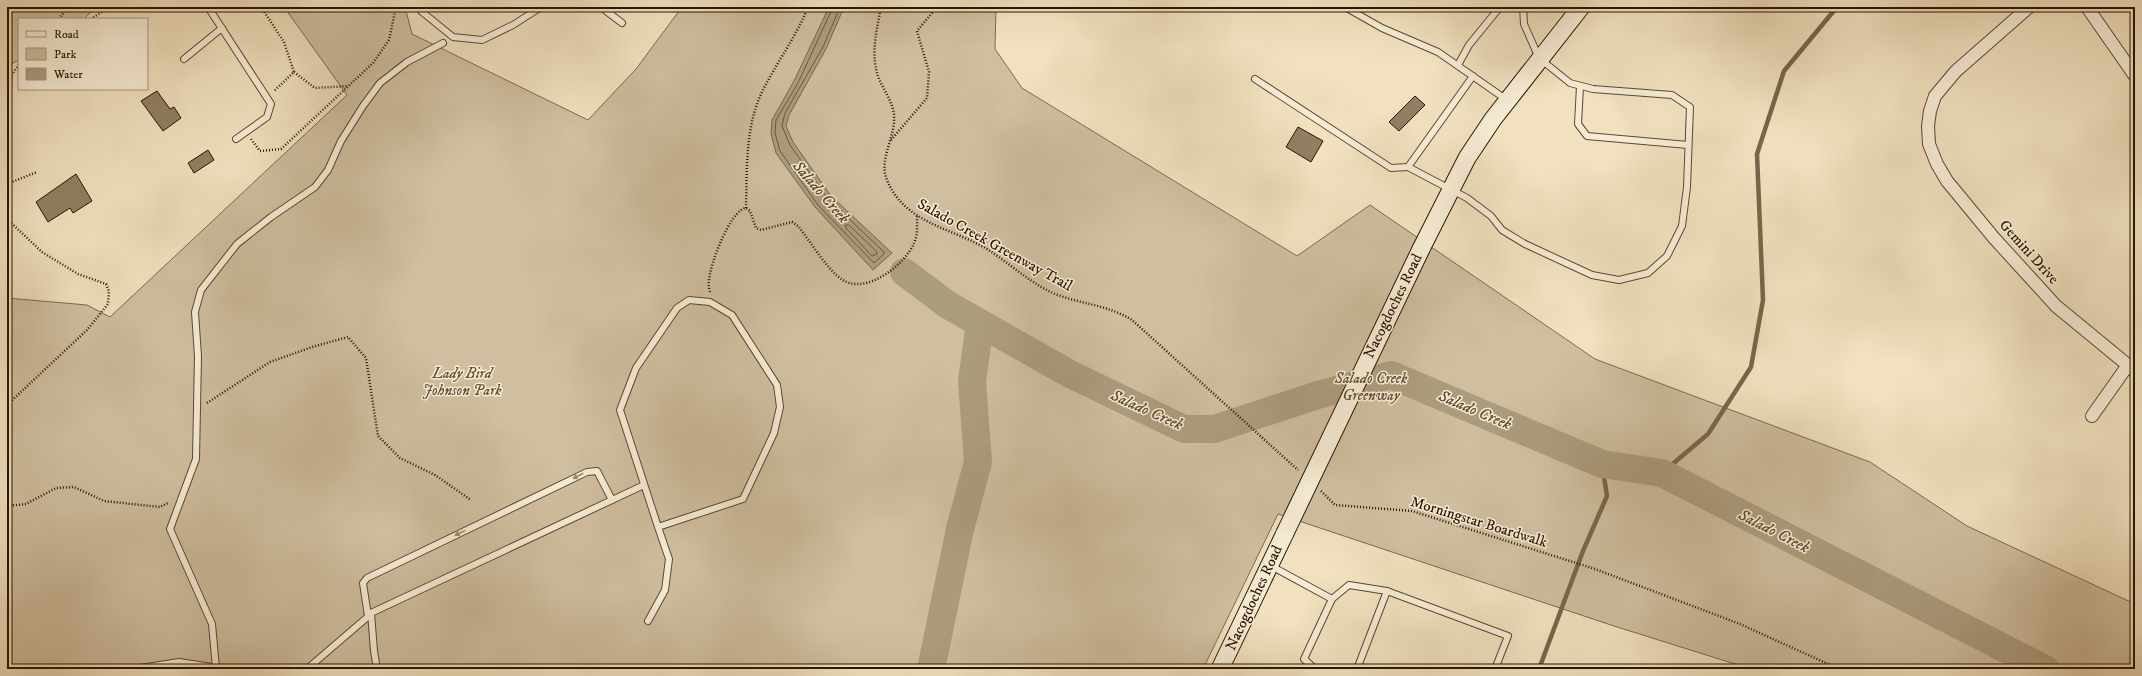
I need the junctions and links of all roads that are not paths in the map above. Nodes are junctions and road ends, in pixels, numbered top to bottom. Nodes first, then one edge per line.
1 (208, 7) edge
2 (420, 7) edge
3 (540, 7) edge
4 (601, 7) edge
5 (1345, 7) edge
6 (1500, 7) edge
7 (1523, 7) edge
8 (1581, 7) edge
9 (2029, 7) edge
10 (2086, 7) edge
11 (622, 23) dead end
12 (222, 28) junction
13 (443, 43) dead end
14 (1539, 58) junction
15 (184, 59) dead end
16 (1458, 65) junction
17 (1473, 76) junction
18 (2135, 76) edge
19 (1255, 79) dead end
20 (1580, 86) junction
21 (1507, 100) junction
22 (236, 140) dead end
23 (1688, 145) junction
24 (1408, 167) junction
25 (1450, 190) junction
26 (2131, 368) edge
27 (2092, 416) dead end
28 (644, 485) junction
29 (612, 500) junction
30 (658, 527) junction
31 (1269, 565) junction
32 (1387, 591) junction
33 (1332, 598) junction
34 (370, 614) junction
35 (648, 621) dead end
36 (216, 668) junction
37 (134, 669) edge
38 (225, 669) edge
39 (307, 669) edge
40 (377, 669) edge
41 (1220, 669) edge
42 (1315, 669) edge
43 (1357, 669) edge
44 (1495, 669) edge

1 - 12 lane
2 - 3 lane
4 - 11 lane
5 - 16 lane
6 - 16 lane
7 - 14 lane
8 - 14 main road, Nacogdoches Road
9 - 26 street, Gemini Drive
10 - 18 street
12 - 15 lane
12 - 22 lane
13 - 36 lane
14 - 20 lane
14 - 21 main road, Nacogdoches Road
16 - 17 lane
17 - 21 lane
17 - 24 lane
19 - 24 lane
20 - 23 lane
20 - 23 lane
21 - 25 main road, Nacogdoches Road
23 - 25 lane
24 - 25 lane
25 - 31 main road, Nacogdoches Road, bridge
26 - 27 street
28 - 29 lane
28 - 30 lane
28 - 30 lane
29 - 34 lane
29 -> 34 lane
30 - 35 lane
31 - 33 lane
31 - 41 main road, Nacogdoches Road
32 - 33 lane
32 - 43 lane
32 - 44 lane
33 - 42 lane
34 - 39 lane
34 - 40 lane
36 - 37 lane
36 - 38 lane

